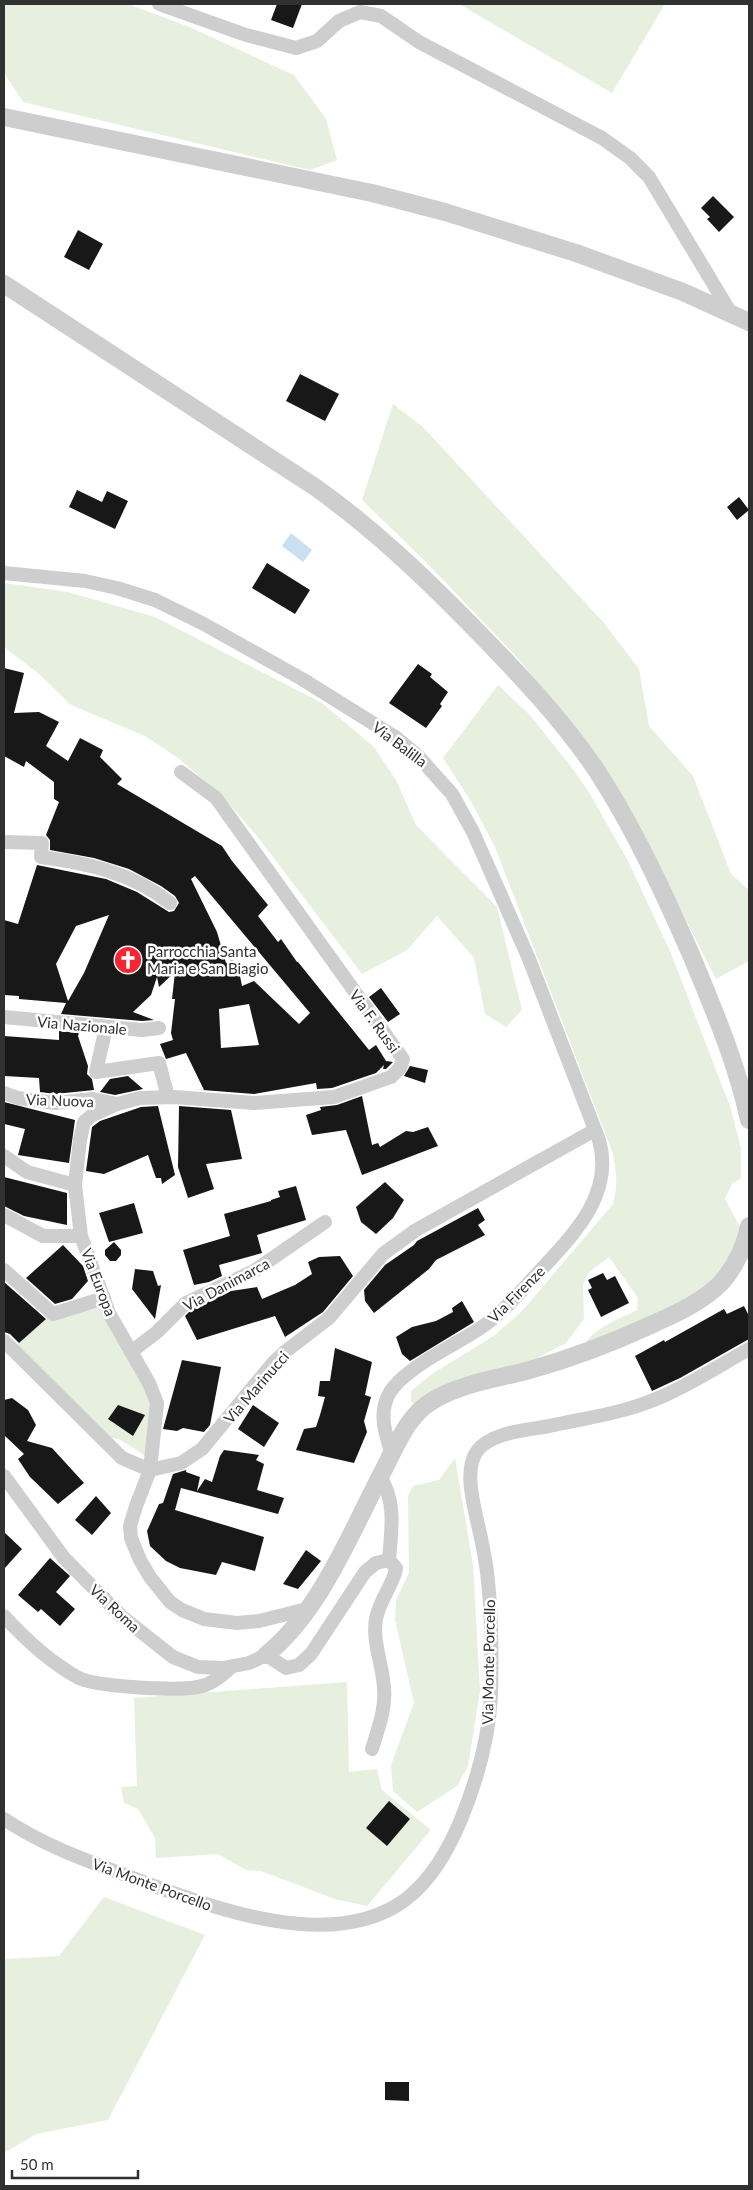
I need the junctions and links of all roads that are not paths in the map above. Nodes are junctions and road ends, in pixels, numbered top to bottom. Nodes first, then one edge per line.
1 (159, 4) edge
2 (4, 117) edge
3 (4, 284) edge
4 (732, 315) junction
5 (749, 322) edge
6 (4, 573) edge
7 (181, 772) dead end
8 (4, 842) edge
9 (170, 903) dead end
10 (4, 1017) edge
11 (106, 1026) junction
12 (159, 1028) dead end
13 (4, 1093) edge
14 (168, 1097) junction
15 (117, 1104) junction
16 (749, 1120) edge
17 (595, 1130) junction
18 (4, 1156) edge
19 (75, 1185) junction
20 (4, 1215) edge
21 (325, 1222) dead end
22 (749, 1229) edge
23 (81, 1236) junction
24 (4, 1270) edge
25 (104, 1298) junction
26 (4, 1340) edge
27 (749, 1349) edge
28 (131, 1352) junction
29 (392, 1454) junction
30 (150, 1470) junction
31 (4, 1476) edge
32 (380, 1478) junction
33 (389, 1560) junction
34 (307, 1610) junction
35 (4, 1616) edge
36 (266, 1655) junction
37 (230, 1668) junction
38 (372, 1749) dead end
39 (4, 1819) edge

1 - 4 street
2 - 4 street
3 - 16 street
4 - 5 street
6 - 17 street, Via Balilla
7 - 14 street, Via F. Russi
8 - 9 street
10 - 11 street, Via Nazionale
11 - 12 street, Via Nazionale
11 - 14 street
13 - 15 street, Via Nuova
14 - 15 street, Via F. Russi
15 - 19 street, Via Europa
17 - 29 street, Via Firenze
17 - 30 street, Via Marinucci
18 - 19 street
19 - 23 street, Via Europa
20 - 23 street
21 - 28 street, Via Danimarca
22 - 29 street
23 - 25 street, Via Europa
24 - 25 street
25 - 28 street, Via Europa
26 - 30 street
27 - 39 street, Via Monte Porcello
28 - 30 street, Via Europa
29 - 32 street
30 - 34 street
31 - 37 street, Via Roma
32 - 33 street
32 - 34 street
33 - 36 street
33 - 38 street
34 - 36 street
35 - 37 street
36 - 37 street, Via Roma

